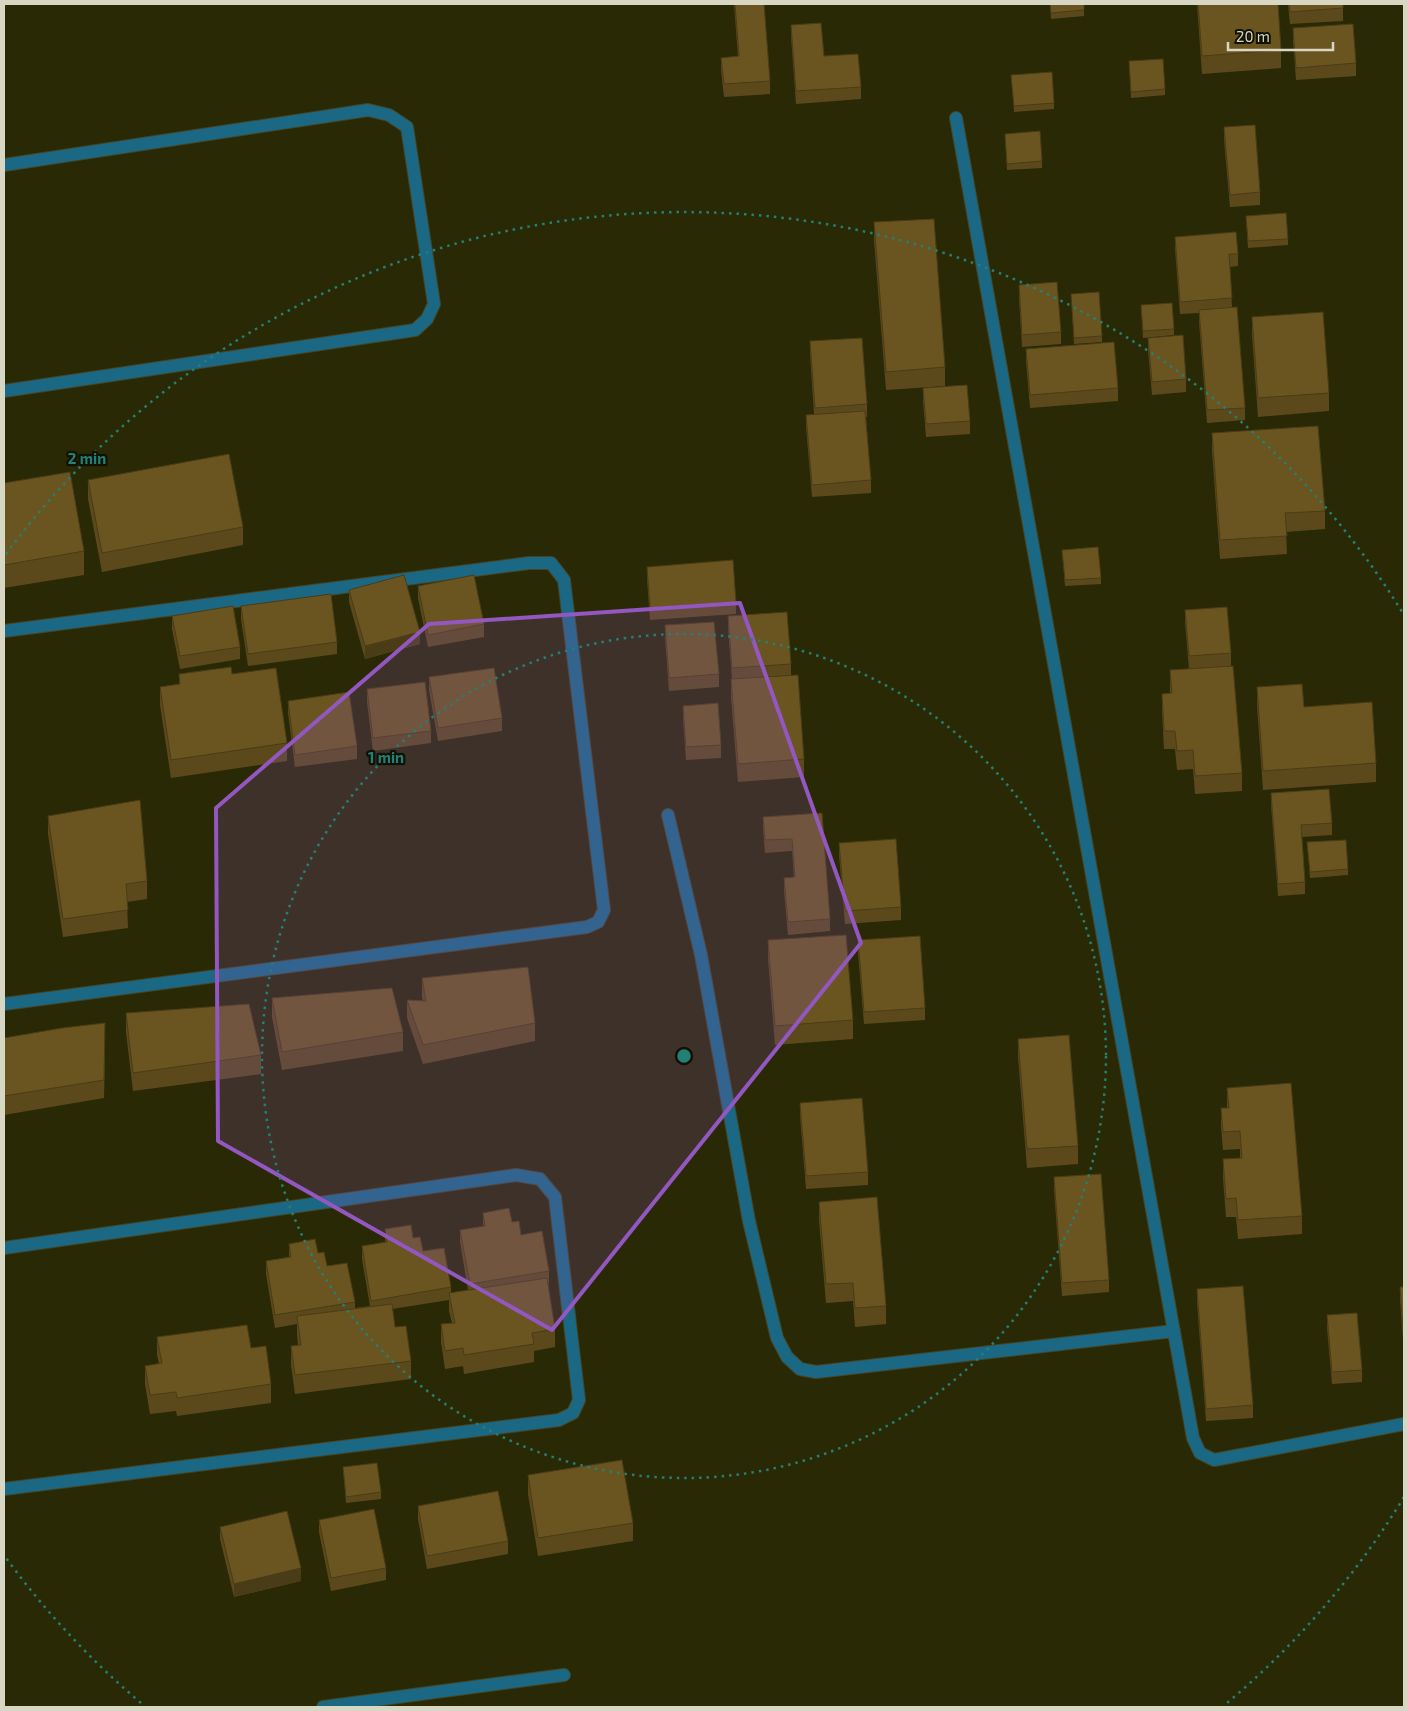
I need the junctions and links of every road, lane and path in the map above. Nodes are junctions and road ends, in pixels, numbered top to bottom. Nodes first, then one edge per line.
1 (956, 118) dead end
2 (4, 165) edge
3 (4, 391) edge
4 (4, 632) edge
5 (668, 815) dead end
6 (4, 1004) edge
7 (4, 1248) edge
8 (1174, 1331) junction
9 (1404, 1424) edge
10 (4, 1489) edge
11 (564, 1675) dead end
12 (323, 1707) edge

1 - 8 street
2 - 3 street
4 - 6 street
5 - 8 street
7 - 10 street
8 - 9 street
11 - 12 street

